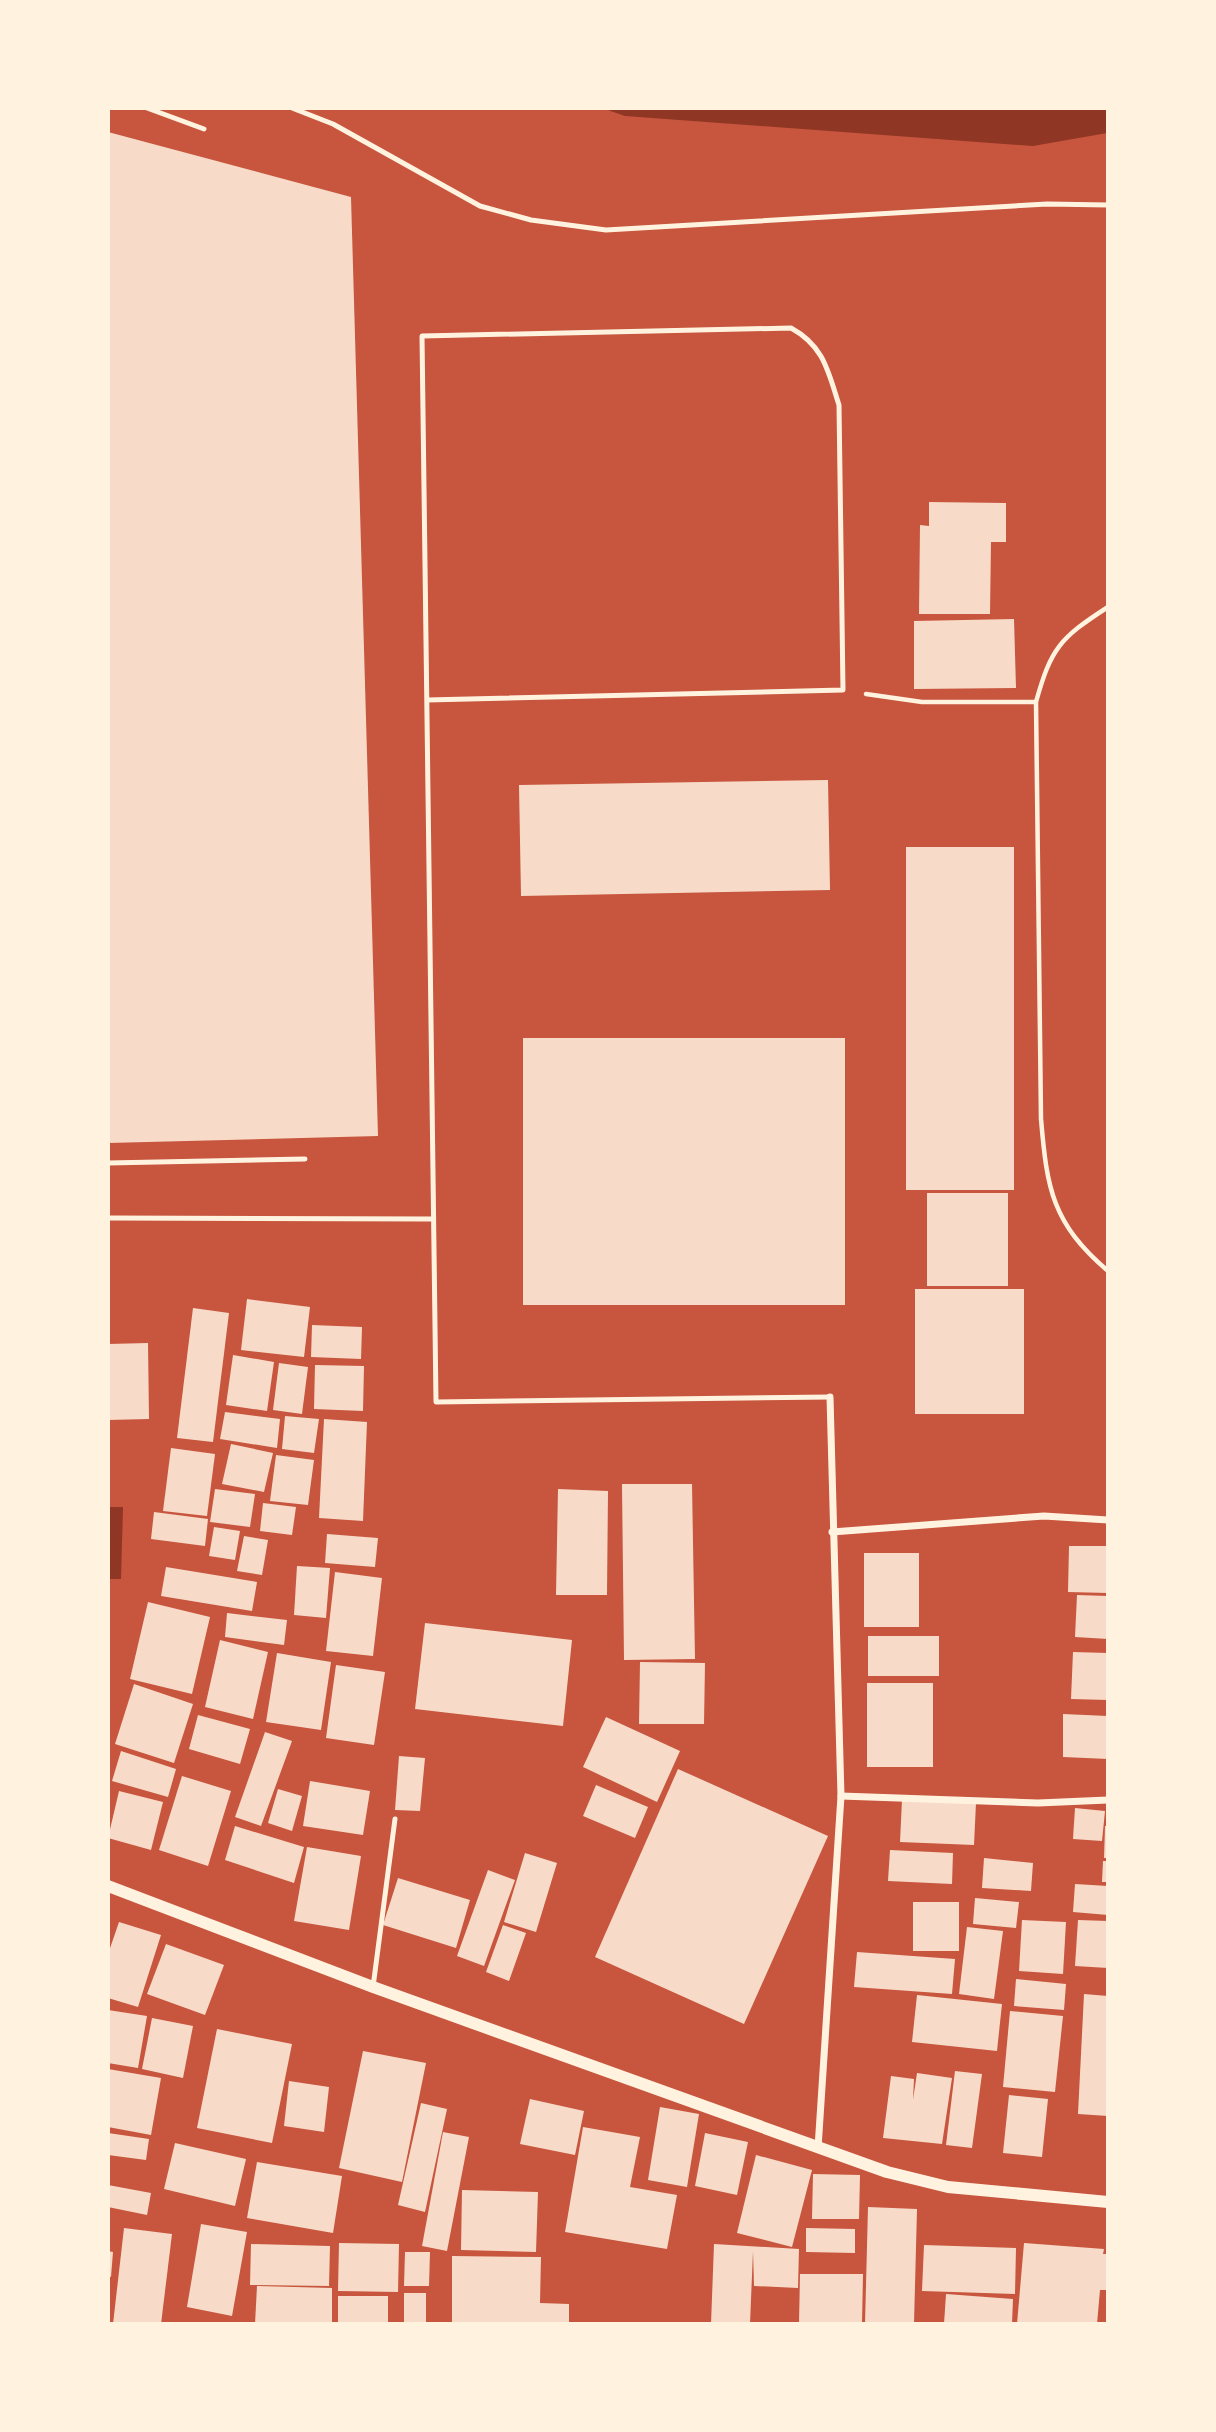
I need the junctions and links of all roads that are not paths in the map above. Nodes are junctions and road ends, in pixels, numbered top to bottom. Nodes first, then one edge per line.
1 (147, 108) edge
2 (292, 108) edge
3 (204, 129) dead end
4 (1108, 205) edge
5 (427, 700) junction
6 (305, 1159) dead end
7 (108, 1163) edge
8 (108, 1218) edge
9 (433, 1219) junction
10 (831, 1397) joint
11 (1108, 1520) edge
12 (832, 1532) junction
13 (841, 1796) junction
14 (1108, 1800) edge
15 (396, 1819) dead end
16 (108, 1886) edge
17 (373, 1987) junction
18 (818, 2148) junction
19 (1108, 2202) edge

1 - 3 lane
2 - 4 lane
5 - 5 lane
5 - 9 lane
6 - 7 lane
8 - 9 lane
9 - 10 lane
10 - 12 street
11 - 12 street
12 - 13 street
13 - 14 street
13 - 18 street
15 - 17 lane
16 - 17 street
17 - 18 street
18 - 19 street

